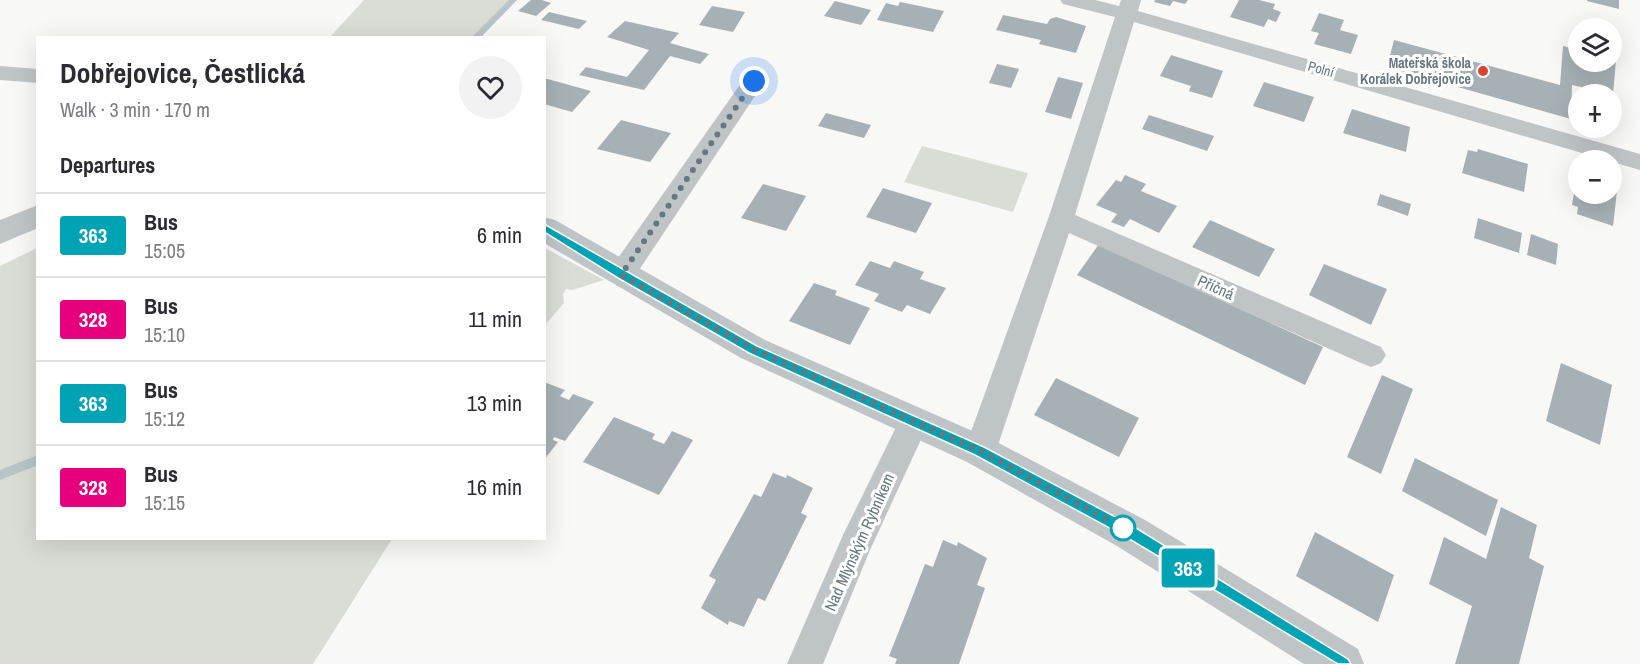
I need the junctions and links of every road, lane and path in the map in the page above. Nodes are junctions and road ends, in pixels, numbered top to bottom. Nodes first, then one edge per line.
1 (1070, 0) edge
2 (1129, 6) edge
3 (0, 73) edge
4 (36, 76) edge
5 (754, 81) dead end
6 (1640, 162) edge
7 (36, 216) edge
8 (1061, 219) junction
9 (546, 229) edge
10 (0, 233) edge
11 (621, 275) junction
12 (1371, 355) dead end
13 (915, 420) junction
14 (980, 451) junction
15 (805, 664) edge
16 (1343, 664) edge

1 - 2 street, Polní
2 - 6 street, Polní
2 - 8 street
3 - 4 street
5 - 11 street
7 - 10 street
8 - 12 street, Příčná
8 - 14 street
9 - 11 street
11 - 13 street
13 - 14 street
13 - 15 street, Nad Mlýnským Rybníkem
14 - 16 street

